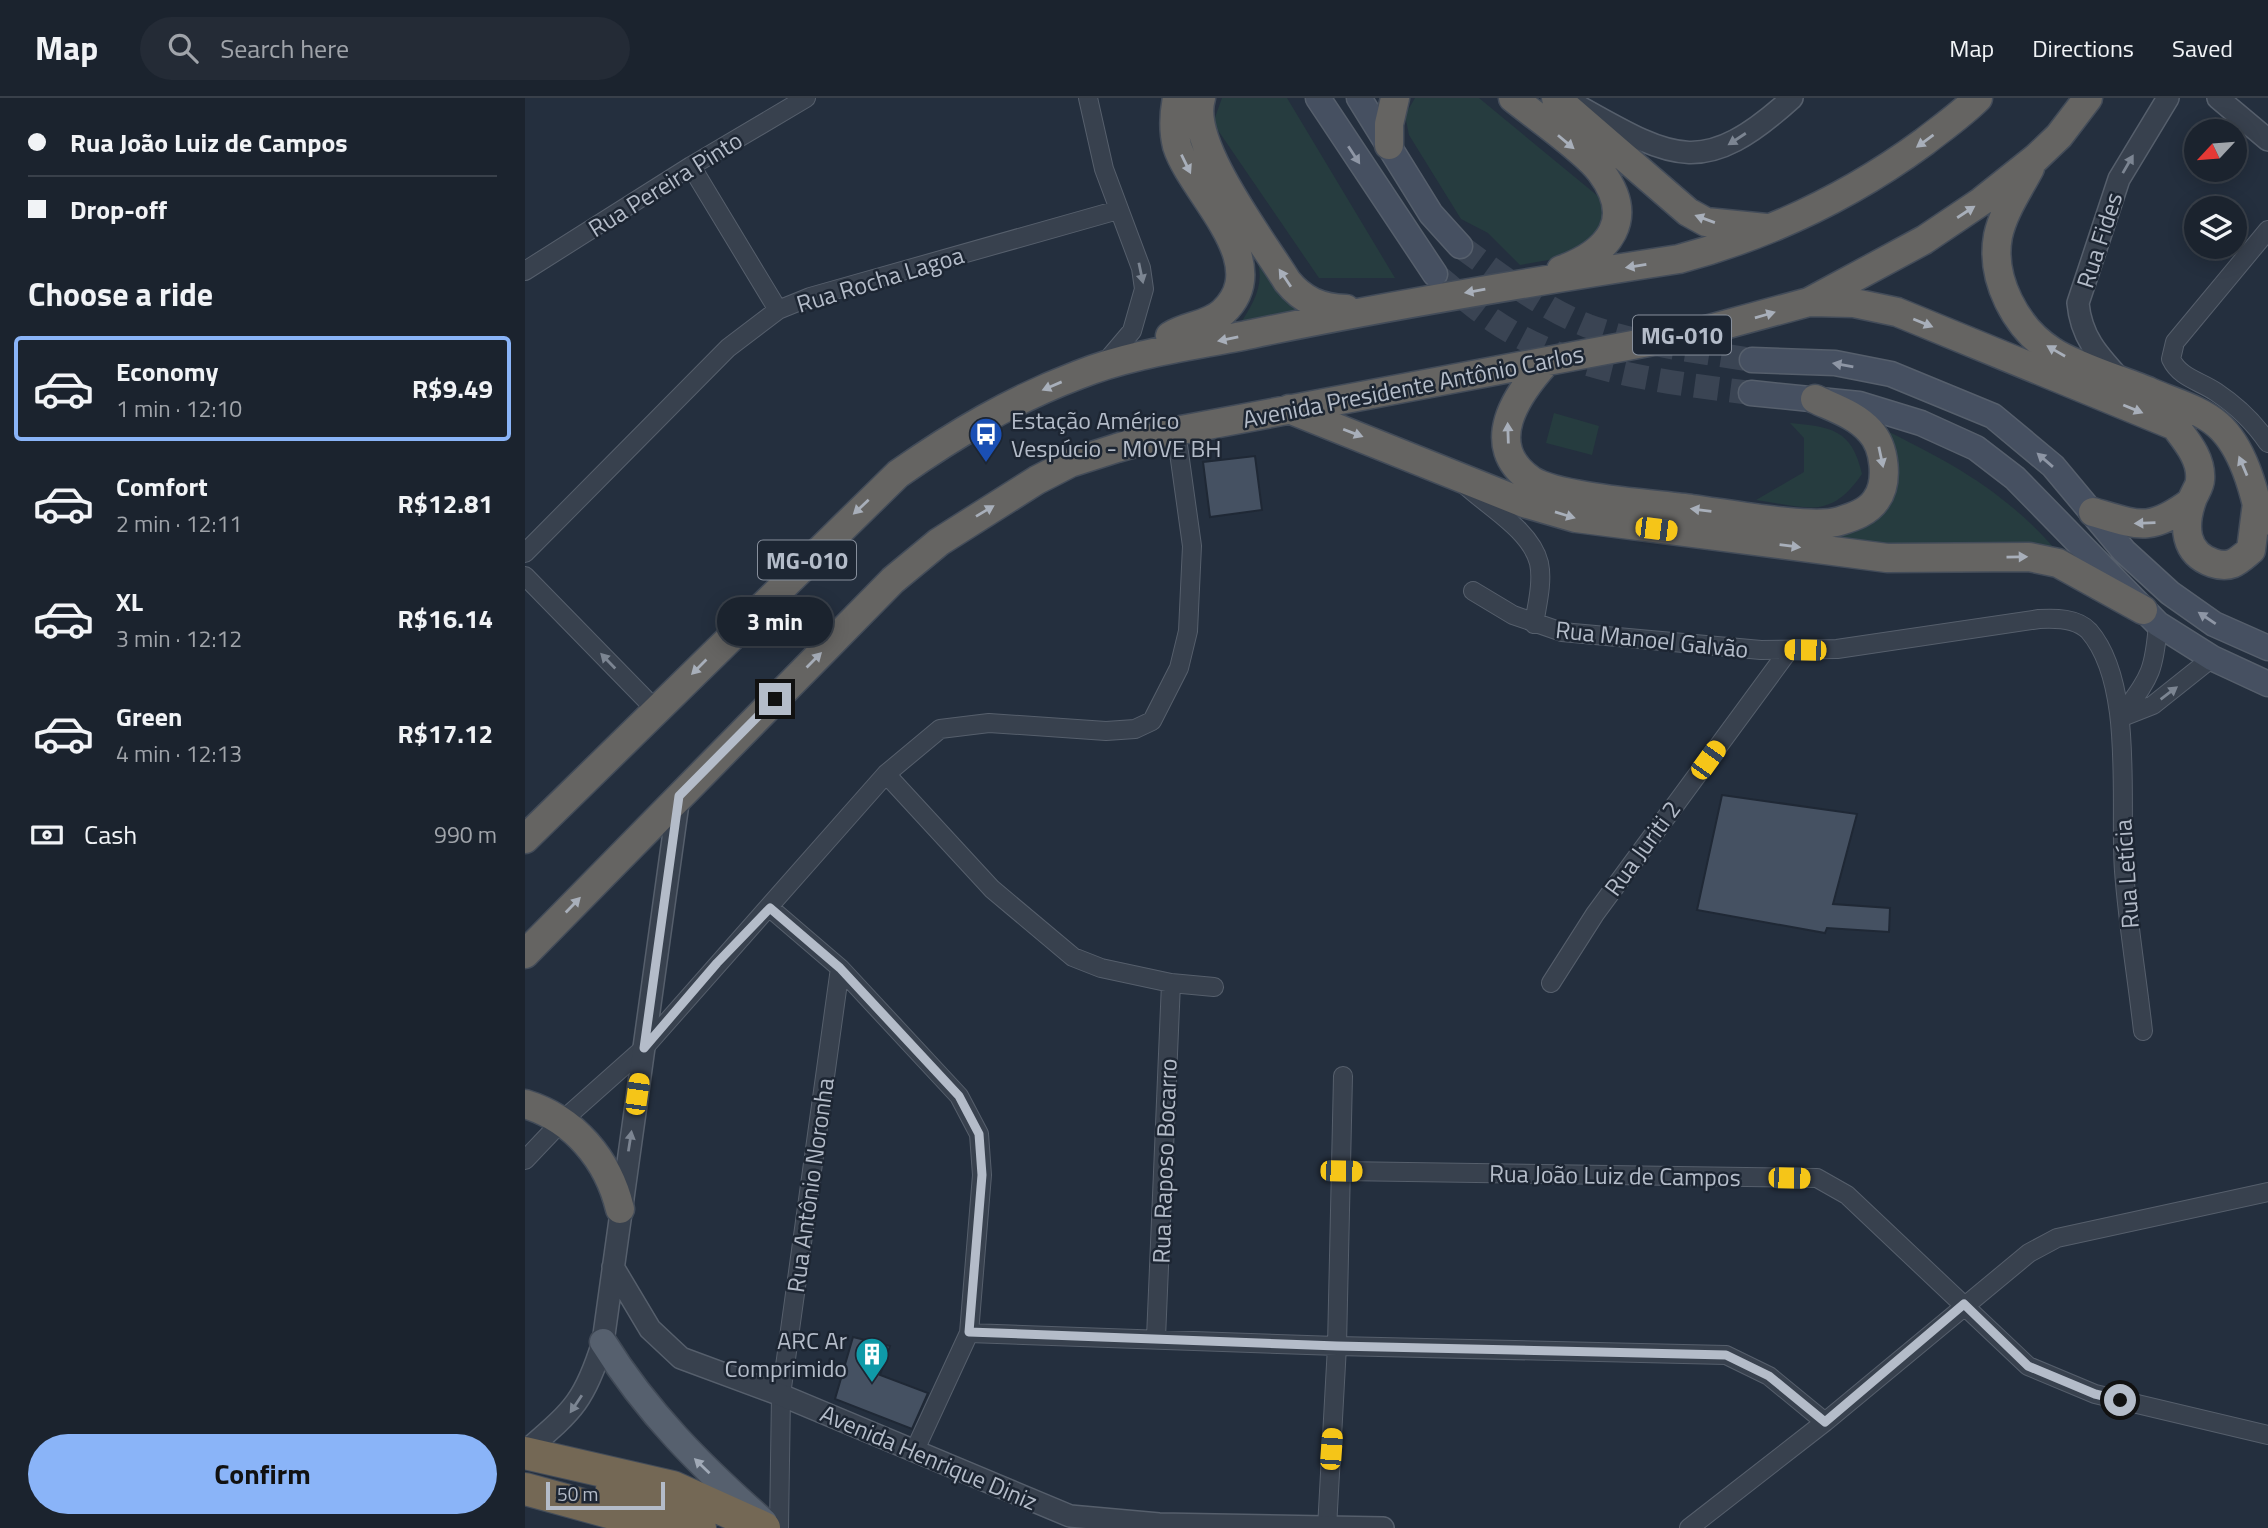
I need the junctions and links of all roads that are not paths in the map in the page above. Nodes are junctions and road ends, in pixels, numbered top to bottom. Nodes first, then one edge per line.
1 (806, 98) edge
2 (1088, 98) edge
3 (1177, 98) edge
4 (1201, 98) edge
5 (1318, 98) edge
6 (1359, 98) edge
7 (1395, 98) edge
8 (1513, 98) edge
9 (1556, 98) edge
10 (1563, 98) edge
11 (1792, 98) edge
12 (1978, 98) edge
13 (2088, 98) edge
14 (2168, 98) edge
15 (2218, 98) edge
16 (2268, 140) edge
17 (1389, 145) junction
18 (2036, 158) junction
19 (691, 166) junction
20 (1118, 210) junction
21 (1772, 228) junction
22 (2268, 230) edge
23 (1460, 246) tunnel mouth
24 (525, 271) edge
25 (1435, 274) tunnel mouth
26 (1542, 280) junction
27 (1809, 302) junction
28 (1367, 309) junction
29 (778, 310) junction
30 (1139, 356) junction
31 (1752, 360) tunnel mouth
32 (1546, 362) junction
33 (1101, 368) junction
34 (2122, 380) junction
35 (1751, 393) tunnel mouth
36 (1815, 399) junction
37 (1289, 409) junction
38 (1176, 431) junction
39 (2268, 443) edge
40 (1454, 474) junction
41 (2191, 502) junction
42 (2257, 503) junction
43 (2093, 512) junction
44 (525, 553) edge
45 (2268, 555) edge
46 (525, 576) edge
47 (1473, 591) dead end
48 (2150, 617) junction
49 (1534, 624) junction
50 (2088, 630) joint
51 (2268, 648) edge
52 (1789, 650) junction
53 (2212, 658) junction
54 (2268, 684) edge
55 (656, 710) junction
56 (2120, 718) junction
57 (886, 774) junction
58 (679, 796) junction
59 (525, 839) edge
60 (770, 908) junction
61 (525, 954) edge
62 (840, 968) junction
63 (1171, 983) junction
64 (1551, 983) dead end
65 (1214, 987) dead end
66 (2143, 1031) dead end
67 (644, 1048) junction
68 (1343, 1076) dead end
69 (525, 1104) edge
70 (563, 1121) junction
71 (525, 1160) edge
72 (1341, 1171) junction
73 (2268, 1192) edge
74 (620, 1209) junction
75 (613, 1267) junction
76 (1964, 1304) junction
77 (969, 1332) junction
78 (1156, 1338) junction
79 (603, 1342) junction
80 (1337, 1346) junction
81 (781, 1395) junction
82 (1825, 1422) junction
83 (2268, 1435) edge
84 (914, 1452) junction
85 (525, 1454) edge
86 (525, 1489) edge
87 (1159, 1526) edge
88 (1327, 1527) edge
89 (646, 1528) edge
90 (700, 1528) edge
91 (764, 1528) edge
92 (771, 1528) edge
93 (779, 1528) edge
94 (1383, 1528) edge
95 (1689, 1528) edge

1 - 19 street, Rua Pereira Pinto
2 - 20 street
3 -> 30 highway
28 -> 4 highway
5 -> 25 main road
6 - 17 main road
7 - 17 highway
8 -> 26 highway
21 -> 9 highway
11 -> 10 street
12 -> 21 highway, MG-010
13 - 18 highway, Avenida Presidente Antônio Carlos / MG-010
34 -> 14 street, Rua Fides
15 - 16 street
17 - 23 main road
27 -> 18 highway, Avenida Presidente Antônio Carlos / MG-010
34 -> 18 highway
19 - 24 street, Rua Pereira Pinto
19 - 29 street
20 - 29 street, Rua Rocha Lagoa
20 -> 33 street
21 -> 26 highway, MG-010
22 - 39 street
26 -> 28 highway, MG-010
32 -> 27 highway, Avenida Presidente Antônio Carlos / MG-010
27 -> 41 highway
28 -> 30 highway, MG-010
29 - 44 street, Rua Rocha Lagoa
30 - 33 highway, MG-010
43 -> 31 main road
36 -> 32 highway
32 - 37 highway, Avenida Presidente Antônio Carlos / MG-010
33 -> 55 highway, MG-010
42 -> 34 highway
35 - 36 main road
36 - 48 main road
37 - 38 highway, Avenida Presidente Antônio Carlos / MG-010
37 -> 40 highway
38 - 57 street
58 -> 38 highway, Avenida Presidente Antônio Carlos / MG-010
40 -> 48 highway
40 - 49 street
41 - 42 highway
41 -> 43 highway
42 - 45 highway
51 -> 43 main road
55 -> 46 street
47 - 49 street, Rua Manoel Galvão
48 - 53 main road
48 - 56 street
49 - 52 street, Rua Manoel Galvão
50 - 52 street, Rua Manoel Galvão
50 - 56 street, Rua Letícia
52 - 64 street, Rua Juriti 2
53 - 54 main road
56 -> 53 street
55 - 59 highway, MG-010
56 - 66 street, Rua Letícia
57 - 60 street
57 - 63 street
61 -> 58 highway, Avenida Presidente Antônio Carlos / MG-010
58 - 67 street
60 - 62 street
60 - 67 street
62 - 77 street
62 - 81 street, Rua Antônio Noronha
63 - 65 street
63 - 78 street, Rua Raposo Bocarro
67 - 70 street
74 -> 67 street
68 - 72 street
69 - 70 highway
70 - 71 street
70 - 74 highway
72 - 76 street, Rua João Luiz de Campos
72 - 80 street
73 - 76 street
74 - 75 street
75 - 79 street
75 - 81 street, Avenida Henrique Diniz
76 - 82 street
76 - 83 street, Rua João Luiz de Campos
77 - 78 street
77 - 84 street
78 - 80 street
79 -> 85 street
92 -> 79 main road
80 - 82 street
80 - 88 street
81 - 84 street, Avenida Henrique Diniz
81 - 93 street, Rua Antônio Noronha
82 - 95 street
84 - 87 street, Avenida Henrique Diniz
85 - 90 highway
85 - 91 highway
86 - 89 highway
87 - 88 street, Avenida Henrique Diniz
88 - 94 street, Avenida Henrique Diniz

